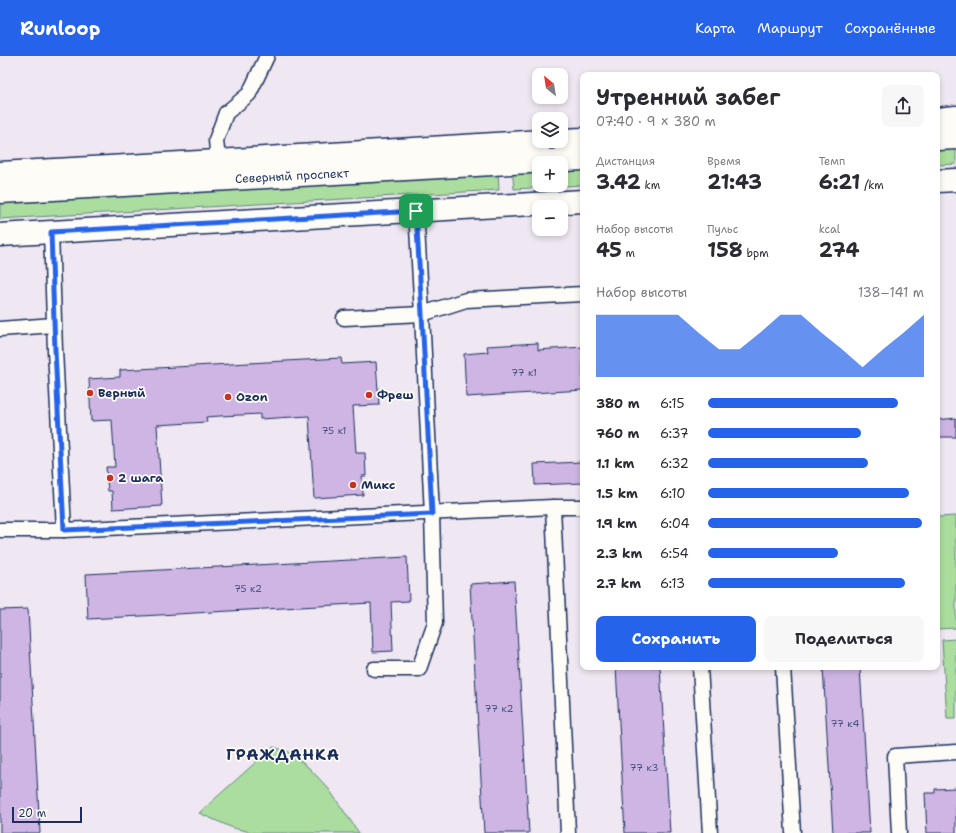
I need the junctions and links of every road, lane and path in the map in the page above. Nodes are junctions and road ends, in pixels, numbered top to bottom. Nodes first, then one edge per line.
1 (267, 56) edge
2 (956, 117) edge
3 (940, 118) edge
4 (956, 138) edge
5 (580, 139) edge
6 (940, 139) edge
7 (568, 140) edge
8 (532, 142) edge
9 (580, 159) edge
10 (218, 161) junction
11 (0, 173) edge
12 (956, 180) edge
13 (940, 182) edge
14 (0, 192) edge
15 (580, 202) edge
16 (416, 211) junction
17 (51, 232) junction
18 (0, 235) edge
19 (580, 294) edge
20 (422, 314) junction
21 (344, 318) dead end
22 (54, 325) junction
23 (0, 329) edge
24 (553, 508) junction
25 (580, 508) edge
26 (432, 514) junction
27 (0, 530) edge
28 (64, 530) junction
29 (374, 669) dead end
30 (700, 670) edge
31 (783, 670) edge
32 (956, 752) edge
33 (568, 833) edge
34 (710, 833) edge
35 (793, 833) edge
36 (900, 833) edge

1 - 10 lane
2 - 3 main road
4 - 6 main road
5 - 7 main road
8 - 10 main road, Северный проспект
9 - 14 main road, Северный проспект
10 - 11 main road, Северный проспект
12 - 13 main road
15 - 16 main road
16 - 17 main road
16 - 20 lane
17 - 18 main road
17 - 22 lane
19 - 20 lane
20 - 21 lane
20 - 26 lane
22 - 23 lane
22 - 28 lane
24 - 25 lane
24 - 26 lane
24 - 33 lane
26 - 28 lane
26 - 29 lane
27 - 28 lane
30 - 34 lane
31 - 35 lane
32 - 36 lane

